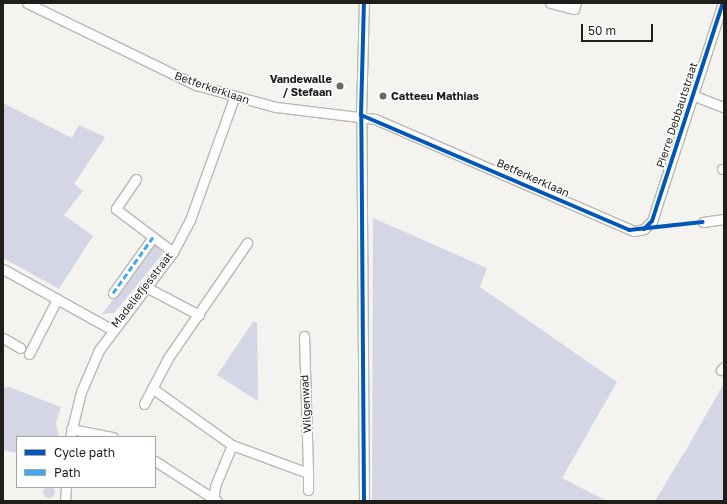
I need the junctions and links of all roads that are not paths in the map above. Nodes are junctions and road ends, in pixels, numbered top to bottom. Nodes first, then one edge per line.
1 (27, 3) edge
2 (364, 3) edge
3 (550, 3) edge
4 (576, 3) edge
5 (723, 3) edge
6 (692, 95) junction
7 (234, 98) junction
8 (724, 107) edge
9 (361, 115) junction
10 (136, 179) dead end
11 (724, 219) edge
12 (703, 222) dead end
13 (644, 229) joint
14 (153, 237) junction
15 (247, 243) dead end
16 (173, 252) junction
17 (3, 269) edge
18 (146, 287) junction
19 (113, 293) dead end
20 (57, 299) junction
21 (199, 315) junction
22 (112, 329) junction
23 (304, 336) dead end
24 (3, 338) edge
25 (20, 348) dead end
26 (29, 354) dead end
27 (152, 388) junction
28 (144, 404) dead end
29 (71, 433) edge
30 (102, 436) edge
31 (232, 445) junction
32 (156, 462) edge
33 (308, 473) junction
34 (66, 488) edge
35 (308, 490) dead end
36 (214, 500) edge
37 (65, 501) edge
38 (364, 501) edge

1 - 7 street, Betferkerklaan
2 - 9 street
3 - 4 street
5 - 6 street, Pierre Debbautstraat
6 - 8 street
6 - 13 street, Pierre Debbautstraat
7 - 9 street, Betferkerklaan
7 - 16 street, Madeliefjesstraat
9 - 13 street, Betferkerklaan
9 - 38 street
10 - 14 street
11 - 12 street
14 - 16 street
14 - 19 street
15 - 21 street
16 - 18 street, Madeliefjesstraat
17 - 20 street
18 - 21 street
18 - 22 street, Madeliefjesstraat
20 - 22 street
20 - 26 street
21 - 27 street
22 - 29 street, Madeliefjesstraat
23 - 33 street, Wilgenwad
24 - 25 street
27 - 28 street
27 - 31 street
29 - 30 street
31 - 33 street
31 - 36 street
32 - 36 street
33 - 35 street, Wilgenwad
34 - 37 street

